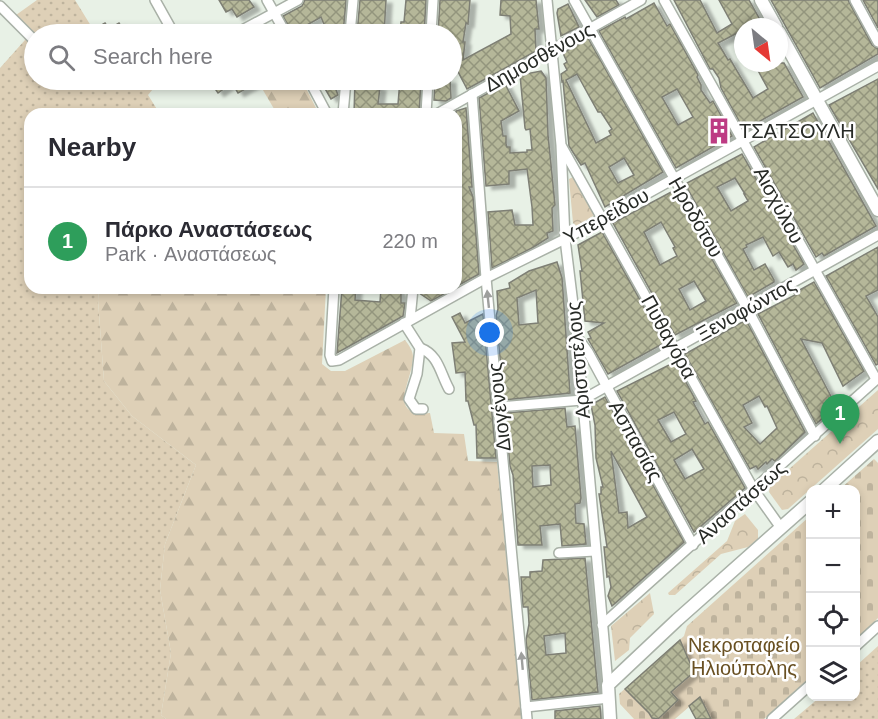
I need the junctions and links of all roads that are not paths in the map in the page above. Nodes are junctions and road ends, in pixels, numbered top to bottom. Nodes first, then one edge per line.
1 (155, 0) edge
2 (267, 0) edge
3 (298, 0) edge
4 (353, 0) edge
5 (433, 0) edge
6 (547, 0) edge
7 (574, 0) edge
8 (641, 0) edge
9 (663, 0) edge
10 (761, 0) edge
11 (855, 0) edge
12 (0, 6) edge
13 (274, 13) junction
14 (771, 18) edge
15 (168, 24) edge
16 (254, 24) edge
17 (280, 24) edge
18 (351, 24) edge
19 (432, 24) edge
20 (590, 28) junction
21 (24, 30) edge
22 (878, 42) edge
23 (788, 48) edge
24 (551, 50) junction
25 (878, 66) edge
26 (314, 90) edge
27 (345, 90) edge
28 (427, 90) edge
29 (472, 94) junction
30 (816, 99) junction
31 (324, 108) edge
32 (344, 108) edge
33 (426, 108) edge
34 (448, 108) edge
35 (743, 140) junction
36 (561, 145) junction
37 (674, 179) junction
38 (878, 210) edge
39 (602, 218) junction
40 (878, 235) edge
41 (565, 239) junction
42 (814, 271) junction
43 (486, 278) junction
44 (462, 291) edge
45 (334, 294) edge
46 (412, 294) edge
47 (457, 294) edge
48 (747, 308) junction
49 (407, 321) junction
50 (577, 337) junction
51 (420, 348) junction
52 (676, 348) junction
53 (877, 379) edge
54 (606, 387) junction
55 (449, 389) dead end
56 (582, 400) junction
57 (499, 407) junction
58 (423, 409) dead end
59 (815, 436) junction
60 (876, 447) edge
61 (829, 485) edge
62 (754, 490) junction
63 (806, 506) edge
64 (781, 528) junction
65 (693, 545) junction
66 (596, 551) junction
67 (559, 553) dead end
68 (602, 625) junction
69 (878, 626) edge
70 (860, 642) edge
71 (608, 685) junction
72 (806, 689) edge
73 (609, 698) junction
74 (526, 707) junction
75 (527, 719) edge
76 (610, 719) edge
77 (772, 719) edge

1 - 15 street
2 - 13 street
3 - 13 street
4 - 18 street
5 - 19 street
6 - 24 street, Αριστοτέλους
7 - 20 street, Ηροδότου
8 - 20 street, Δημοσθένους
9 - 35 street, Αισχύλου
10 - 14 street
11 - 22 street
12 - 21 street
13 - 16 street
13 - 17 street
20 - 24 street, Δημοσθένους
20 - 37 street, Ηροδότου
23 - 30 street
24 - 29 street, Δημοσθένους
24 - 36 street, Αριστοτέλους
25 - 30 street, Υπερείδου
26 - 31 street
27 - 32 street
28 - 33 street
29 - 34 street, Δημοσθένους
29 - 43 street, Διογένους
30 - 35 street, Υπερείδου
30 - 38 street
35 - 37 street, Υπερείδου
35 - 42 street, Αισχύλου
36 - 39 street, Πυθαγόρα
36 - 41 street, Αριστοτέλους
37 - 39 street, Υπερείδου
37 - 48 street, Ηροδότου
39 - 41 street, Υπερείδου
39 - 52 street, Πυθαγόρα
40 - 42 street, Ξενοφώντος
41 - 43 street, Υπερείδου
41 - 50 street, Αριστοτέλους
42 - 48 street, Ξενοφώντος
42 - 53 street, Αισχύλου
43 - 44 street, Υπερείδου
57 -> 43 street, Διογένους
45 - 49 street, Υπερείδου
46 - 49 street
47 - 49 street, Υπερείδου
48 - 52 street, Ξενοφώντος
48 - 59 street, Ηροδότου
49 - 51 street
50 - 54 street, Ασπασίας
50 - 56 street, Αριστοτέλους
51 - 55 street
51 - 58 street
52 - 54 street, Ξενοφώντος
52 - 62 street, Πυθαγόρα
53 - 59 street, Αναστάσεως
54 - 56 street, Ξενοφώντος
54 - 65 street, Ασπασίας
56 - 57 street
56 - 66 street, Αριστοτέλους
74 -> 57 street, Διογένους
59 - 62 street, Αναστάσεως
60 - 61 street
62 - 64 street, Πυθαγόρα
62 - 65 street, Αναστάσεως
63 - 64 street
64 - 71 street
65 - 68 street, Αναστάσεως
66 - 67 street
66 - 68 street, Αριστοτέλους
68 - 71 street, Αριστοτέλους
69 - 70 street
71 - 73 street, Αριστοτέλους
72 - 77 street
73 - 74 street
73 - 76 street, Αριστοτέλους
74 - 75 street, Διογένους

